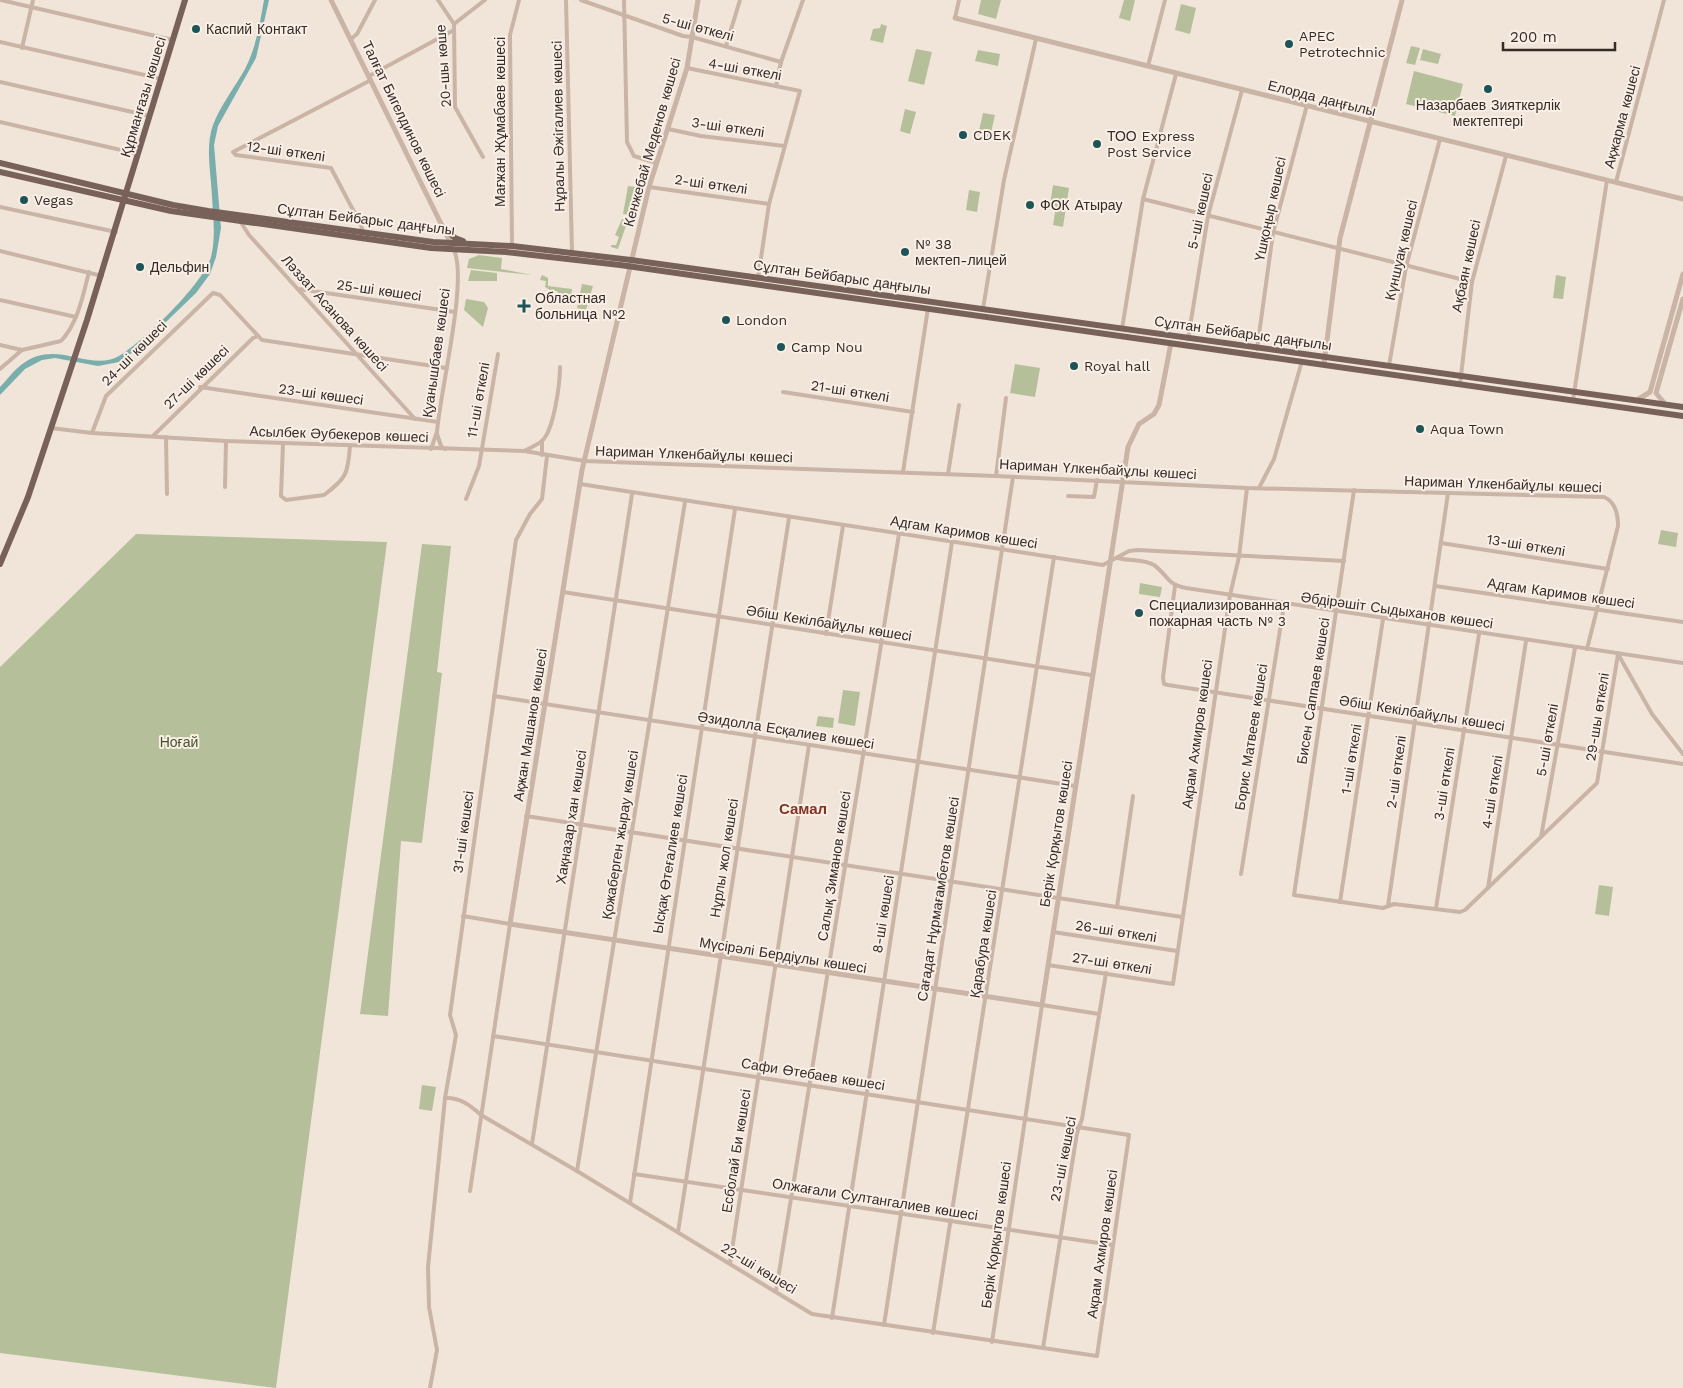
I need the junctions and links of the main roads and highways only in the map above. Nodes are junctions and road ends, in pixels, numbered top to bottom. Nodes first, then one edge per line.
1 (185, 0) edge
2 (0, 163) edge
3 (0, 172) edge
4 (130, 182) junction
5 (116, 190) junction
6 (126, 193) junction
7 (140, 196) junction
8 (116, 200) junction
9 (124, 201) junction
10 (136, 204) junction
11 (122, 211) junction
12 (443, 227) road end
13 (474, 243) junction
14 (452, 246) junction
15 (630, 263) junction
16 (758, 280) junction
17 (982, 312) junction
18 (1122, 333) junction
19 (1683, 407) edge
20 (1683, 416) edge
21 (0, 564) edge

1 - 4 main road, Құрманғазы көшесі
2 - 5 main road, Сұлтан Бейбарыс даңғылы
3 - 8 main road, Сұлтан Бейбарыс даңғылы
4 - 5 main road
4 - 6 main road, Құрманғазы көшесі
4 - 7 main road
5 - 6 main road, Сұлтан Бейбарыс даңғылы
6 - 7 main road, Сұлтан Бейбарыс даңғылы
6 - 9 main road, Құрманғазы көшесі
7 - 14 main road, Сұлтан Бейбарыс даңғылы
8 - 9 main road, Сұлтан Бейбарыс даңғылы
8 - 11 main road
9 - 10 main road, Сұлтан Бейбарыс даңғылы
9 - 11 main road
10 - 11 main road
10 - 14 main road, Сұлтан Бейбарыс даңғылы
11 - 21 main road
12 - 13 main road
13 - 14 main road, Сұлтан Бейбарыс даңғылы
13 - 15 main road, Сұлтан Бейбарыс даңғылы
14 - 15 main road, Сұлтан Бейбарыс даңғылы
15 - 16 main road, Сұлтан Бейбарыс даңғылы
16 - 17 main road, Сұлтан Бейбарыс даңғылы
16 - 17 main road, Сұлтан Бейбарыс даңғылы
17 - 18 main road, Сұлтан Бейбарыс даңғылы
18 - 19 main road, Сұлтан Бейбарыс даңғылы
18 - 20 main road, Сұлтан Бейбарыс даңғылы

